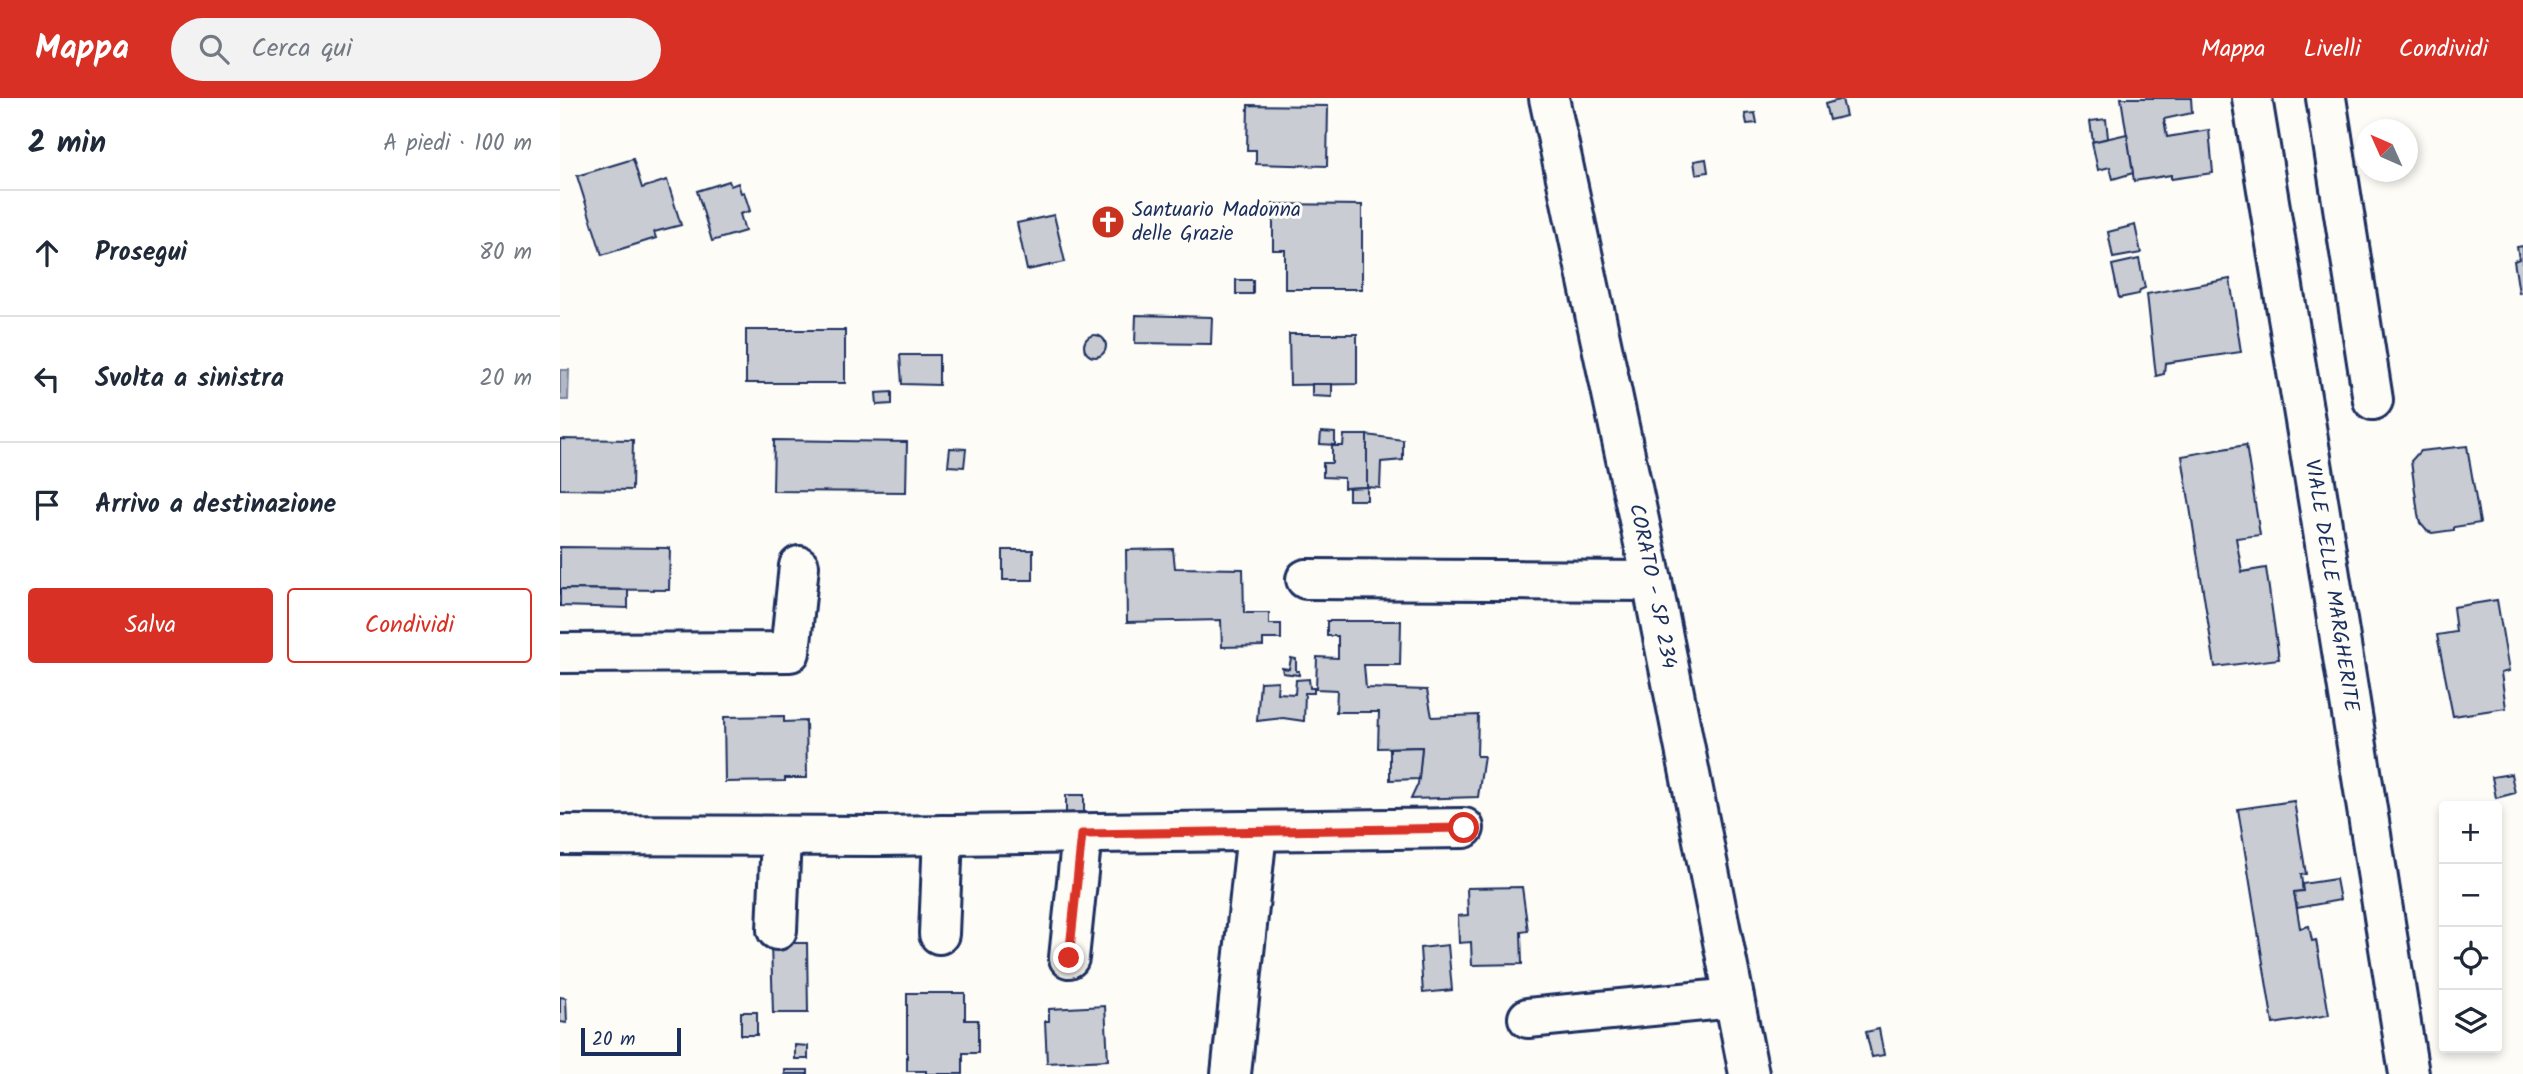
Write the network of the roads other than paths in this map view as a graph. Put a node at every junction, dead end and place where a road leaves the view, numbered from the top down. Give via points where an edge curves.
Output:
1 (1549, 98) edge
2 (2252, 98) edge
3 (2326, 98) edge
4 (2373, 400) dead end
5 (799, 566) dead end
6 (1306, 579) dead end
7 (1652, 581) junction
8 (560, 653) edge
9 (1464, 828) dead end
10 (1257, 832) junction
11 (1082, 834) junction
12 (560, 835) edge
13 (943, 835) junction
14 (781, 836) junction
15 (777, 929) dead end
16 (939, 934) dead end
17 (1069, 958) dead end
18 (1734, 998) junction
19 (1528, 1018) dead end
20 (1231, 1074) edge
21 (1749, 1074) edge
22 (2409, 1074) edge

1 - 7 street, CORATO - SP 234
2 - 22 street, VIALE DELLE MARGHERITE
3 - 4 street
5 - 8 street via 790,652
6 - 7 street
7 - 18 street, CORATO - SP 234
9 - 10 street
10 - 11 street
10 - 20 street
11 - 13 street
11 - 17 street
12 - 14 street
13 - 14 street
13 - 16 street
14 - 15 street
18 - 19 street
18 - 21 street, CORATO - SP 234

